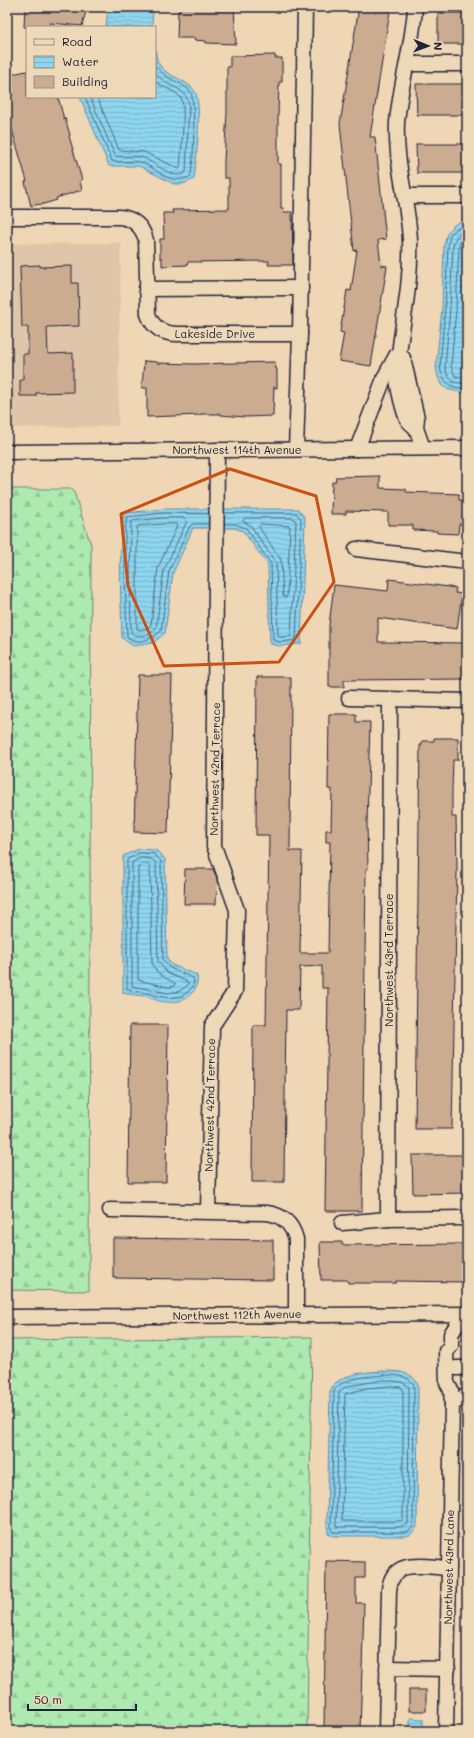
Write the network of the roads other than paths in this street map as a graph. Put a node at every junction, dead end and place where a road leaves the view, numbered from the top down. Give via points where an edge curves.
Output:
1 (305, 7) edge
2 (415, 7) edge
3 (407, 64) junction
4 (467, 64) edge
5 (404, 196) junction
6 (467, 196) edge
7 (7, 217) edge
8 (301, 288) junction
9 (146, 289) junction
10 (300, 334) junction
11 (400, 346) junction
12 (377, 398) junction
13 (401, 398) junction
14 (416, 428) junction
15 (423, 448) junction
16 (467, 448) edge
17 (296, 449) junction
18 (357, 449) junction
19 (217, 450) junction
20 (7, 452) edge
21 (356, 549) dead end
22 (467, 562) edge
23 (349, 698) dead end
24 (390, 700) junction
25 (467, 701) edge
26 (110, 1210) dead end
27 (208, 1211) junction
28 (467, 1218) edge
29 (388, 1219) junction
30 (342, 1222) dead end
31 (296, 1315) junction
32 (466, 1316) edge
33 (7, 1317) edge
34 (451, 1346) junction
35 (462, 1368) edge
36 (467, 1394) edge
37 (451, 1397) junction
38 (449, 1568) junction
39 (387, 1668) junction
40 (448, 1669) junction
41 (386, 1731) edge
42 (446, 1731) edge

1 - 8 street
2 - 3 street
3 - 4 street
3 - 5 street via 397,130
5 - 6 street
5 - 11 street via 410,248 405,318
7 - 9 street, Lakeside Drive via 119,216 132,220 142,229 146,240
8 - 9 street
8 - 10 street
9 - 10 street, Lakeside Drive via 148,317 165,333
10 - 17 street
11 - 12 street
11 - 13 street via 397,377
11 - 14 street via 417,418
12 - 13 street
12 - 18 street
13 - 14 street via 408,420
14 - 15 street
15 - 16 street, Northwest 114th Avenue
15 - 18 street, Northwest 114th Avenue
17 - 18 street, Northwest 114th Avenue
17 - 19 street, Northwest 114th Avenue
19 - 20 street, Northwest 114th Avenue
19 - 27 street, Northwest 42nd Terrace via 214,846 237,910 235,991 212,1026
21 - 22 street
23 - 24 street
24 - 25 street
24 - 29 street, Northwest 43rd Terrace
26 - 27 street
27 - 31 street via 268,1213 289,1223 296,1239
28 - 29 street
29 - 30 street
31 - 32 street, Northwest 112th Avenue
31 - 33 street, Northwest 112th Avenue
32 - 34 street, Northwest 43rd Lane via 451,1334
34 - 35 street, Northwest 43rd Lane via 456,1350
34 - 37 street, Northwest 43rd Lane via 446,1351 447,1383
35 - 37 street, Northwest 43rd Lane
36 - 37 street
37 - 38 street, Northwest 43rd Lane
38 - 39 street via 404,1567 396,1573 389,1584
38 - 40 street, Northwest 43rd Lane
39 - 40 street
39 - 41 street
40 - 42 street, Northwest 43rd Lane

